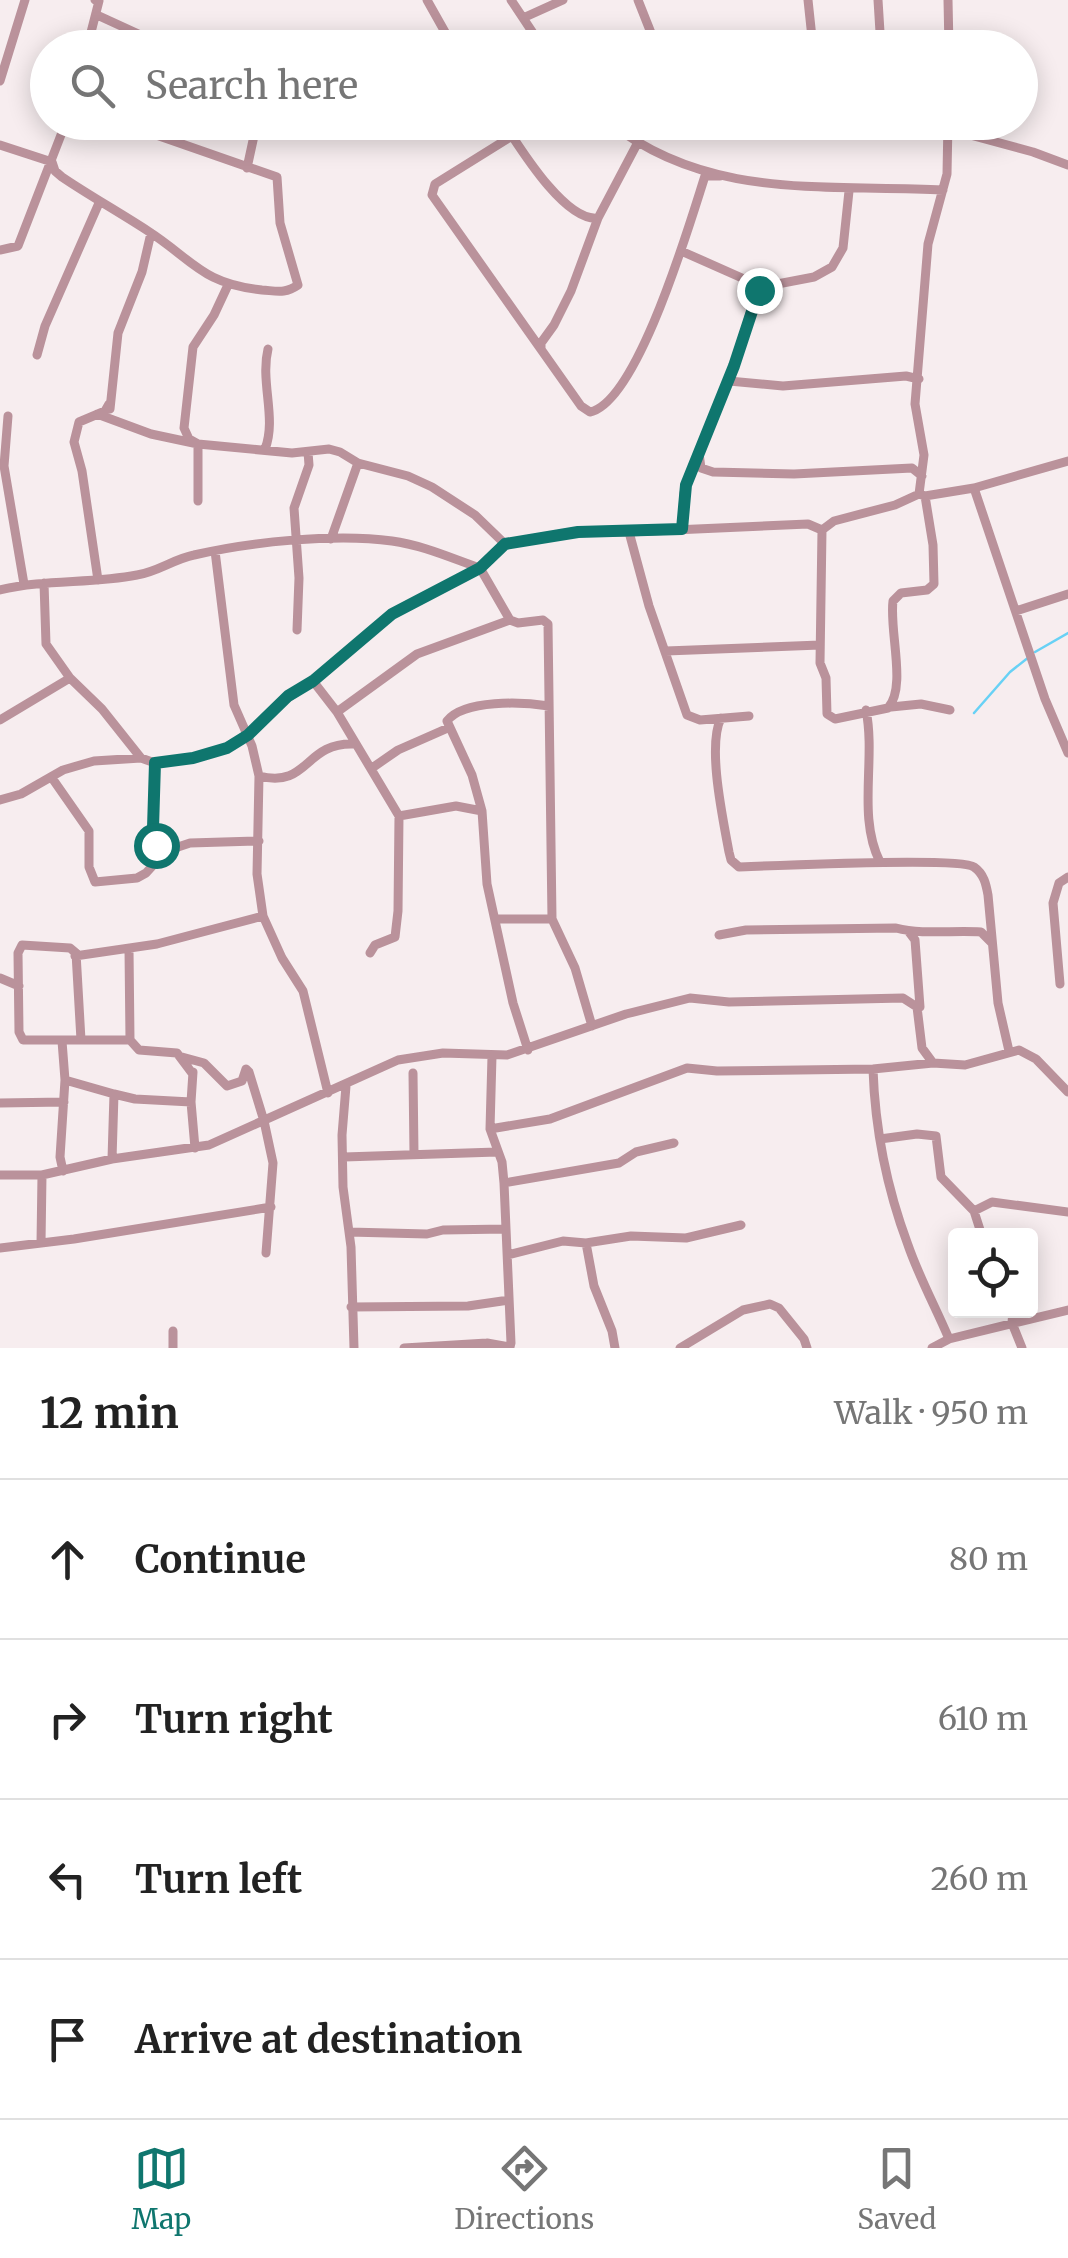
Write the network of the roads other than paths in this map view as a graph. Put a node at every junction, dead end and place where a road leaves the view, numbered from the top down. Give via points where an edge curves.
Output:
1 (25, 0) edge
2 (98, 0) edge
3 (427, 0) edge
4 (511, 0) edge
5 (564, 0) edge
6 (638, 0) edge
7 (808, 0) edge
8 (878, 0) edge
9 (948, 0) edge
10 (97, 14) junction
11 (523, 18) junction
12 (92, 30) edge
13 (131, 30) edge
14 (444, 30) edge
15 (531, 30) edge
16 (649, 30) edge
17 (811, 30) edge
18 (879, 30) edge
19 (949, 30) edge
20 (0, 42) edge
21 (13, 42) junction
22 (0, 80) edge
23 (60, 140) edge
24 (169, 140) edge
25 (253, 140) edge
26 (506, 140) edge
27 (515, 140) edge
28 (631, 140) edge
29 (947, 140) edge
30 (993, 140) edge
31 (636, 144) junction
32 (0, 145) edge
33 (52, 162) junction
34 (1068, 165) edge
35 (247, 168) junction
36 (701, 172) junction
37 (943, 190) junction
38 (849, 191) junction
39 (99, 202) junction
40 (598, 218) junction
41 (151, 232) junction
42 (0, 250) edge
43 (681, 251) junction
44 (228, 285) junction
45 (751, 306) junction
46 (268, 350) dead end
47 (541, 350) junction
48 (38, 355) dead end
49 (919, 379) junction
50 (734, 380) junction
51 (109, 404) junction
52 (97, 414) junction
53 (8, 416) dead end
54 (114, 419) junction
55 (198, 444) junction
56 (265, 448) junction
57 (308, 452) junction
58 (699, 453) junction
59 (1068, 461) edge
60 (358, 463) junction
61 (922, 476) junction
62 (974, 488) junction
63 (922, 495) junction
64 (198, 501) dead end
65 (0, 514) edge
66 (14, 515) junction
67 (682, 529) junction
68 (822, 530) junction
69 (629, 532) junction
70 (331, 539) junction
71 (297, 542) junction
72 (505, 544) junction
73 (215, 551) junction
74 (480, 568) junction
75 (98, 580) junction
76 (44, 583) junction
77 (24, 584) junction
78 (0, 590) edge
79 (1068, 594) edge
80 (1016, 611) junction
81 (510, 620) junction
82 (297, 630) dead end
83 (820, 645) junction
84 (666, 651) junction
85 (70, 678) junction
86 (313, 681) junction
87 (549, 706) junction
88 (888, 708) junction
89 (866, 710) junction
90 (950, 710) dead end
91 (338, 712) junction
92 (749, 716) dead end
93 (720, 718) junction
94 (0, 720) edge
95 (448, 728) junction
96 (1064, 730) edge
97 (248, 735) junction
98 (354, 744) junction
99 (1068, 753) edge
100 (141, 758) junction
101 (155, 763) junction
102 (372, 768) junction
103 (259, 776) junction
104 (52, 778) junction
105 (477, 792) junction
106 (0, 800) edge
107 (456, 806) junction
108 (482, 811) junction
109 (399, 816) junction
110 (259, 842) junction
111 (166, 851) junction
112 (880, 862) junction
113 (1068, 877) edge
114 (263, 916) junction
115 (495, 919) junction
116 (552, 919) junction
117 (908, 932) junction
118 (719, 935) dead end
119 (992, 944) junction
120 (129, 948) junction
121 (370, 953) dead end
122 (75, 956) junction
123 (1068, 973) edge
124 (0, 978) edge
125 (18, 986) junction
126 (920, 1016) junction
127 (592, 1026) junction
128 (81, 1040) junction
129 (130, 1040) junction
130 (62, 1042) junction
131 (528, 1050) junction
132 (1009, 1051) junction
133 (492, 1056) junction
134 (182, 1057) junction
135 (204, 1063) junction
136 (933, 1063) junction
137 (874, 1069) junction
138 (192, 1073) junction
139 (414, 1073) dead end
140 (65, 1080) junction
141 (346, 1086) junction
142 (328, 1092) junction
143 (1068, 1092) edge
144 (114, 1094) junction
145 (64, 1102) junction
146 (191, 1102) junction
147 (0, 1103) edge
148 (264, 1121) junction
149 (490, 1129) junction
150 (880, 1139) junction
151 (674, 1143) dead end
152 (195, 1148) junction
153 (497, 1152) junction
154 (414, 1154) junction
155 (344, 1157) junction
156 (112, 1159) junction
157 (63, 1171) junction
158 (0, 1175) edge
159 (42, 1175) junction
160 (504, 1183) junction
161 (271, 1207) junction
162 (974, 1211) junction
163 (1068, 1212) edge
164 (741, 1225) dead end
165 (979, 1228) edge
166 (505, 1229) junction
167 (349, 1232) junction
168 (586, 1243) junction
169 (41, 1244) junction
170 (0, 1248) edge
171 (266, 1253) dead end
172 (508, 1255) junction
173 (510, 1300) junction
174 (351, 1307) junction
175 (1068, 1310) edge
176 (1012, 1318) edge
177 (1012, 1324) junction
178 (172, 1331) dead end
179 (949, 1339) junction
180 (486, 1346) edge
181 (413, 1347) edge
182 (510, 1347) edge
183 (174, 1348) edge
184 (354, 1348) edge
185 (404, 1348) edge
186 (518, 1348) edge
187 (615, 1348) edge
188 (680, 1348) edge
189 (807, 1348) edge
190 (932, 1348) edge
191 (1022, 1348) edge

1 - 21 street
2 - 10 street
3 - 14 street
4 - 11 street
5 - 11 street
6 - 16 street
7 - 17 street
8 - 18 street
9 - 19 street
10 - 12 street
10 - 13 street
11 - 15 street
20 - 21 street
21 - 22 street
23 - 33 street
24 - 35 street
25 - 35 street
26 - 47 street via 436,184 432,195
27 - 40 street via 572,209
28 - 31 street
29 - 37 street
30 - 34 street
31 - 36 street
31 - 40 street
32 - 33 street
33 - 39 street via 55,172
33 - 42 street via 18,246
35 - 44 street via 277,177 280,223 298,285 287,293
36 - 38 street
36 - 43 street
37 - 38 street
37 - 49 street via 928,244
38 - 45 street via 844,248 832,267 814,278 767,286
39 - 41 street
39 - 48 street
40 - 47 street
41 - 44 street
41 - 51 street via 118,333
43 - 45 street via 742,278 753,291
43 - 47 street via 643,350 602,409 581,406
44 - 55 street via 193,347 184,428
45 - 50 street
46 - 56 street
49 - 50 street via 783,386
49 - 61 street
50 - 58 street
51 - 52 street
51 - 54 street
52 - 54 street
52 - 75 street via 79,422 74,442
53 - 66 street via 4,466
54 - 55 street
55 - 56 street
55 - 64 street
56 - 57 street
57 - 60 street via 328,449
57 - 71 street via 294,508
58 - 61 street via 701,468 713,472 912,468
58 - 67 street via 686,485
59 - 62 street
60 - 70 street
60 - 72 street via 432,487
61 - 63 street
62 - 63 street
62 - 80 street
63 - 68 street
63 - 88 street via 934,584 901,592 893,601 897,694
65 - 66 street
66 - 77 street
67 - 68 street via 808,524
67 - 69 street
68 - 83 street
69 - 72 street
69 - 84 street
70 - 71 street
70 - 74 street via 403,543
71 - 73 street
71 - 82 street
72 - 74 street
73 - 75 street via 140,575
73 - 97 street via 234,705
74 - 81 street
74 - 86 street via 392,614
75 - 76 street
76 - 77 street
76 - 85 street via 46,644
77 - 78 street
79 - 80 street
80 - 96 street
81 - 87 street via 548,624
81 - 91 street via 418,654
83 - 84 street
83 - 89 street via 829,717
84 - 93 street via 687,715
85 - 94 street
85 - 100 street
86 - 91 street
86 - 97 street
87 - 95 street via 484,705 452,714
87 - 116 street
88 - 89 street
88 - 90 street via 921,704
89 - 112 street via 868,820
91 - 98 street
92 - 93 street
93 - 112 street via 714,734 719,790 738,868
95 - 102 street
95 - 105 street
96 - 99 street
97 - 101 street via 208,754
97 - 103 street
98 - 102 street
98 - 103 street via 324,749 290,779
100 - 101 street
100 - 104 street via 94,761
101 - 111 street via 153,828 156,845
102 - 109 street
103 - 110 street
104 - 106 street
104 - 111 street via 89,831 89,868 96,882 137,878
105 - 107 street
105 - 108 street
107 - 108 street
107 - 109 street
108 - 115 street
109 - 121 street via 395,937
110 - 111 street via 200,841
110 - 114 street
112 - 119 street via 977,869 988,894
113 - 123 street via 1058,883 1052,903 1060,984
114 - 120 street
114 - 142 street via 304,992
115 - 116 street
115 - 131 street
116 - 127 street
117 - 118 street
117 - 119 street via 981,932
117 - 126 street via 915,940
119 - 132 street
120 - 122 street
120 - 129 street
122 - 125 street via 70,948 22,946
122 - 128 street
124 - 125 street
125 - 130 street via 20,1038
126 - 127 street via 904,998 690,998
126 - 136 street via 922,1048
127 - 131 street
128 - 129 street
128 - 130 street
129 - 134 street via 139,1050
130 - 140 street
131 - 133 street
132 - 136 street via 965,1065
132 - 143 street via 1036,1059
133 - 141 street via 443,1052 398,1060
133 - 149 street
134 - 135 street
134 - 138 street
135 - 138 street
135 - 148 street via 226,1086 242,1081 246,1070
136 - 137 street
137 - 149 street via 687,1068 550,1119
137 - 150 street
138 - 146 street
139 - 154 street
140 - 144 street
140 - 145 street
141 - 142 street
141 - 155 street
142 - 148 street
144 - 146 street
144 - 156 street
145 - 147 street
145 - 157 street
146 - 152 street
148 - 152 street
148 - 161 street
149 - 153 street
150 - 162 street via 936,1136 942,1176
150 - 179 street via 909,1250
151 - 160 street via 619,1163
152 - 156 street
153 - 154 street
153 - 160 street
154 - 155 street
155 - 167 street
156 - 157 street
157 - 159 street
158 - 159 street
159 - 169 street
160 - 166 street
161 - 169 street
161 - 171 street
162 - 163 street via 992,1202
162 - 165 street
164 - 168 street via 686,1238 616,1236
166 - 167 street
166 - 172 street
167 - 174 street
168 - 172 street via 563,1241
168 - 187 street
169 - 170 street
172 - 173 street
173 - 174 street
173 - 182 street
174 - 184 street
175 - 177 street
176 - 177 street
177 - 179 street
177 - 191 street
178 - 183 street
179 - 190 street
180 - 181 street
180 - 182 street
181 - 185 street
182 - 186 street
188 - 189 street via 744,1310 770,1304

